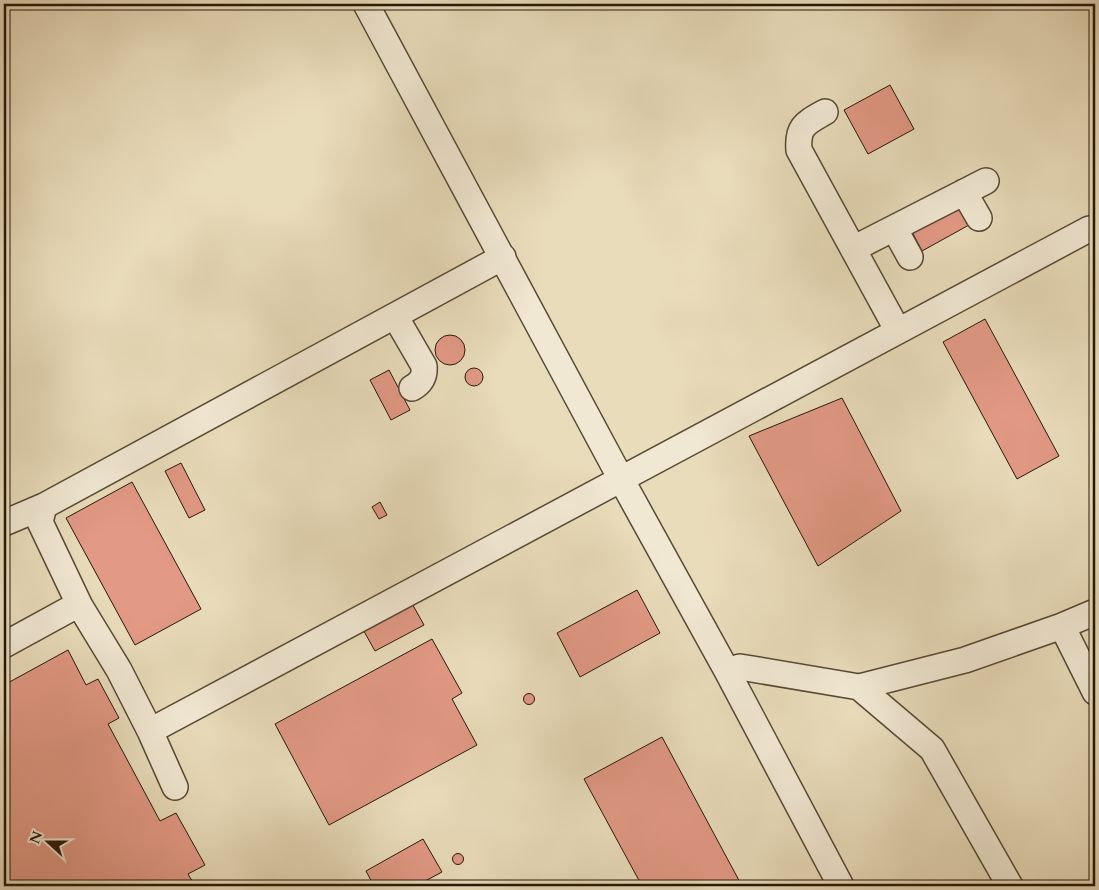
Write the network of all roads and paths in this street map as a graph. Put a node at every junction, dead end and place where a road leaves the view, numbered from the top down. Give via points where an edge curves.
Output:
1 (366, 4) edge
2 (825, 112) dead end
3 (986, 181) dead end
4 (964, 192) junction
5 (979, 218) dead end
6 (894, 228) junction
7 (1089, 229) dead end
8 (853, 249) junction
9 (503, 257) junction
10 (910, 257) dead end
11 (395, 316) junction
12 (898, 331) junction
13 (412, 388) dead end
14 (620, 479) junction
15 (44, 506) junction
16 (4, 523) edge
17 (79, 604) junction
18 (1095, 612) edge
19 (1062, 626) junction
20 (4, 645) edge
21 (727, 671) junction
22 (859, 687) junction
23 (1095, 692) edge
24 (150, 730) junction
25 (175, 788) dead end
26 (841, 886) edge
27 (1010, 886) edge

1 - 9 lane
2 - 8 lane via 801,128 799,150
3 - 4 lane
4 - 5 lane
4 - 6 lane
6 - 8 lane
6 - 10 lane
7 - 12 lane
8 - 12 lane
9 - 11 lane
9 - 14 lane
11 - 13 lane via 424,366 422,380
11 - 15 lane
12 - 14 lane
14 - 21 lane
14 - 24 lane
15 - 16 lane
15 - 17 lane via 40,522
17 - 20 lane
17 - 24 lane
18 - 19 lane
19 - 22 lane via 964,660
19 - 23 lane
21 - 22 lane via 740,667
21 - 26 lane
22 - 27 lane via 932,749
24 - 25 lane

